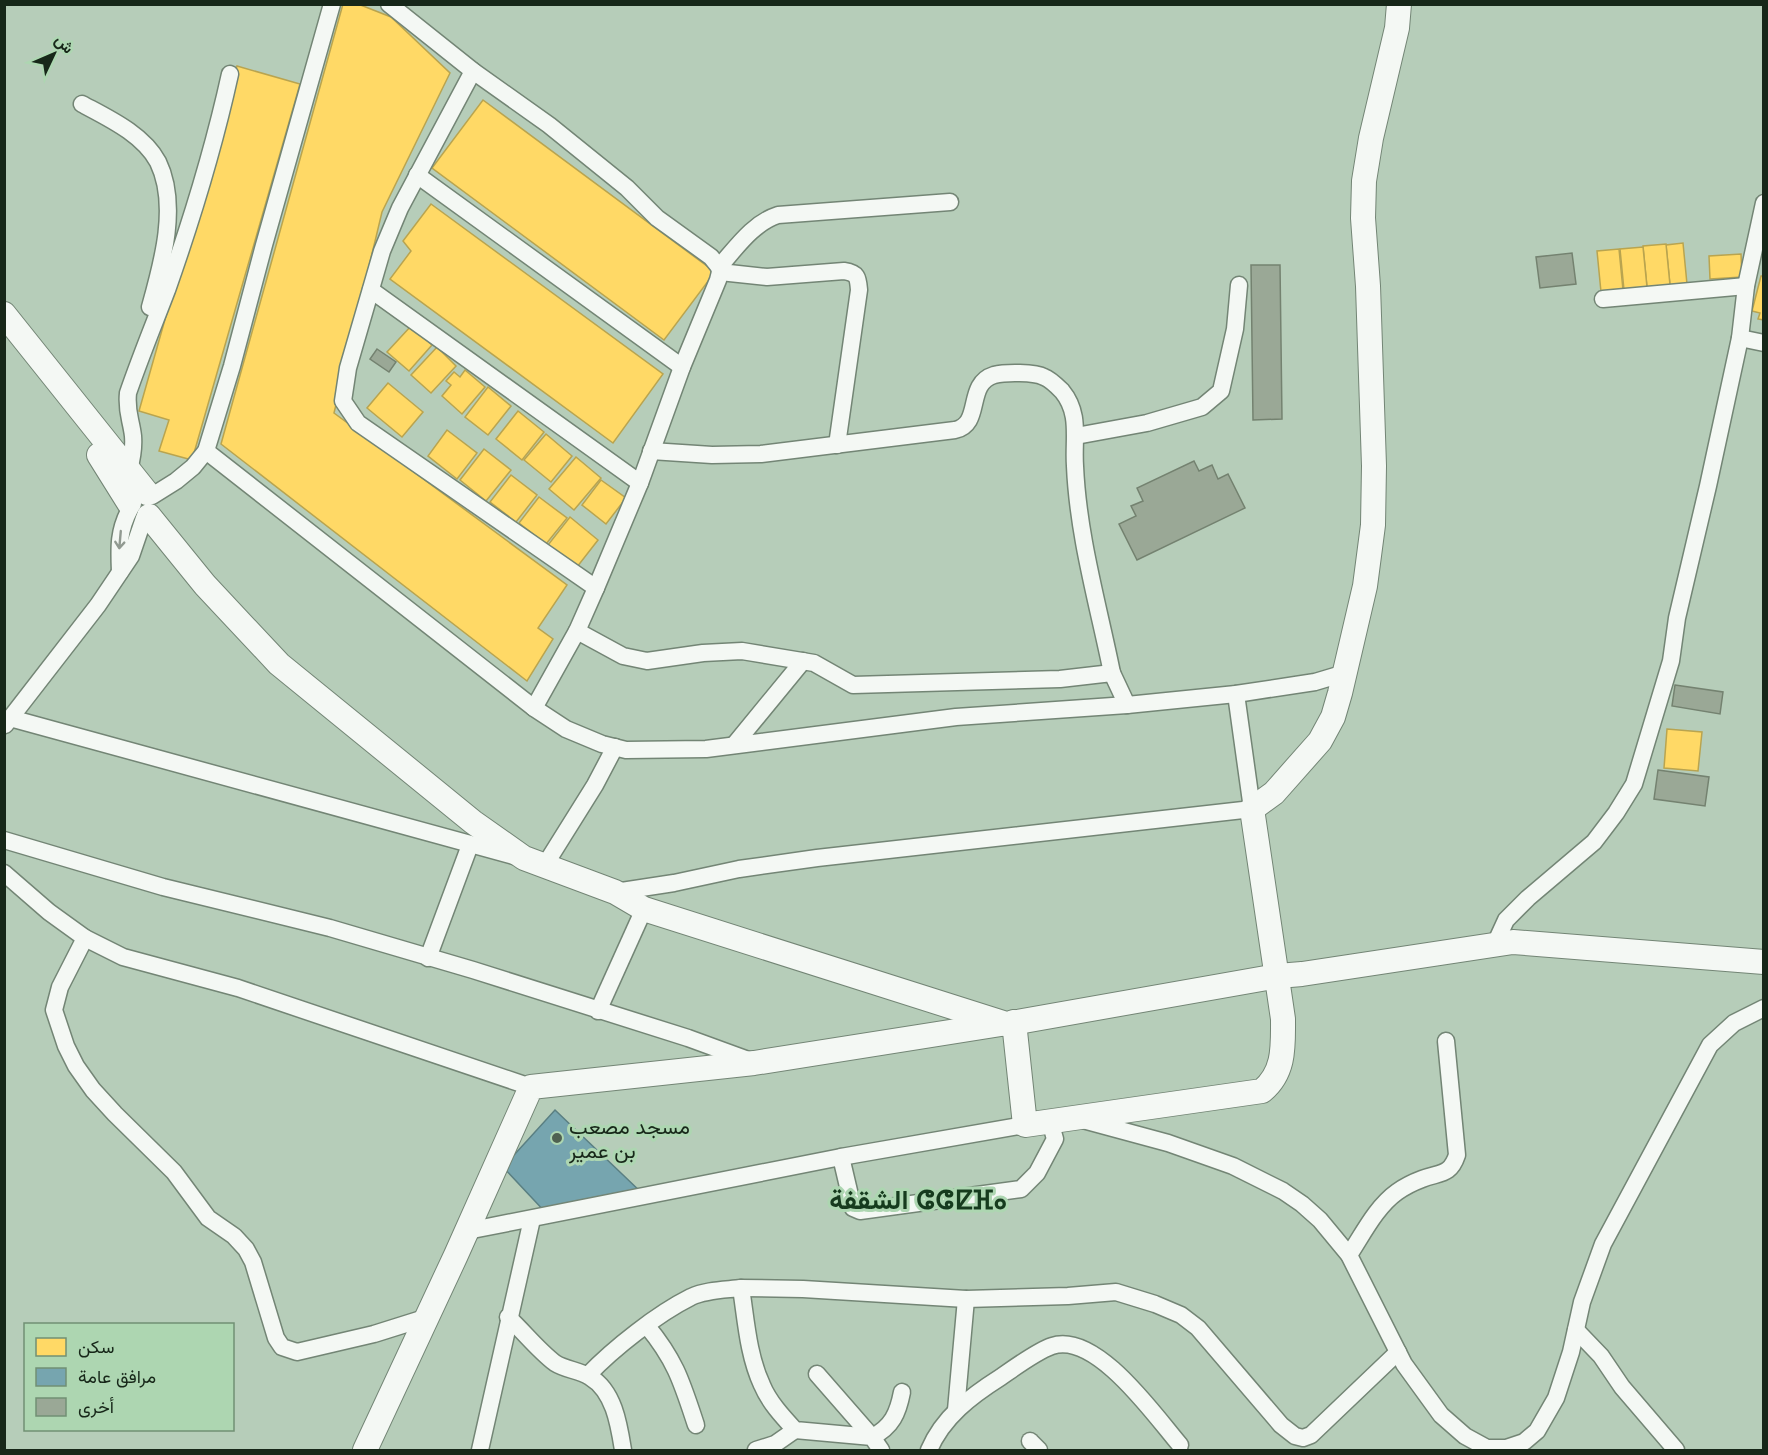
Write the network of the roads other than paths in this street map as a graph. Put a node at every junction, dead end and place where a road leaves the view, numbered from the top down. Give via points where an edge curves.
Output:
1 (332, 4) edge
2 (389, 4) edge
3 (1399, 4) edge
4 (473, 71) junction
5 (230, 74) dead end
6 (82, 104) dead end
7 (417, 175) junction
8 (950, 202) dead end
9 (1764, 203) edge
10 (720, 269) junction
11 (1239, 285) dead end
12 (1746, 286) junction
13 (371, 290) junction
14 (1604, 299) dead end
15 (4, 314) edge
16 (4, 332) edge
17 (1740, 339) junction
18 (147, 341) junction
19 (1764, 343) edge
20 (682, 368) junction
21 (1076, 436) junction
22 (837, 445) junction
23 (206, 451) junction
24 (651, 451) junction
25 (129, 470) junction
26 (640, 483) junction
27 (142, 506) junction
28 (596, 588) junction
29 (577, 631) junction
30 (803, 661) junction
31 (1112, 673) junction
32 (1345, 673) junction
33 (1236, 694) junction
34 (1127, 705) junction
35 (534, 708) junction
36 (7, 722) edge
37 (734, 745) junction
38 (615, 747) junction
39 (1252, 808) junction
40 (4, 840) edge
41 (470, 845) junction
42 (535, 862) junction
43 (4, 873) edge
44 (615, 892) junction
45 (644, 909) junction
46 (85, 938) junction
47 (1495, 944) junction
48 (428, 958) junction
49 (1764, 962) edge
50 (1278, 976) junction
51 (1764, 1008) edge
52 (598, 1011) junction
53 (1010, 1023) junction
54 (1446, 1041) dead end
55 (754, 1063) junction
56 (531, 1087) junction
57 (1061, 1119) junction
58 (1025, 1125) junction
59 (841, 1156) junction
60 (532, 1219) junction
61 (467, 1231) junction
62 (1349, 1255) junction
63 (741, 1288) junction
64 (966, 1299) junction
65 (428, 1317) junction
66 (508, 1317) junction
67 (647, 1326) junction
68 (1576, 1330) junction
69 (1398, 1352) junction
70 (817, 1374) dead end
71 (588, 1375) junction
72 (902, 1392) dead end
73 (956, 1410) junction
74 (696, 1425) dead end
75 (795, 1430) junction
76 (877, 1444) edge
77 (1180, 1445) dead end
78 (365, 1450) edge
79 (480, 1450) edge
80 (623, 1450) edge
81 (756, 1450) edge
82 (928, 1450) edge
83 (1676, 1450) edge

1 - 23 street
2 - 4 street
3 - 32 main road via 1364,181 1373,525 1365,585
4 - 7 street
4 - 10 street via 549,125 627,188 657,218 711,257
5 - 18 street via 201,186
6 - 18 street via 126,129 145,147 157,162 166,187 167,242 149,311
7 - 13 street via 382,251
7 - 20 street
8 - 10 street via 767,218
9 - 12 street
10 - 20 street
10 - 22 street via 767,277 844,271 858,277
11 - 21 street via 1235,329 1221,391 1202,407 1147,423
12 - 14 street
12 - 17 street
13 - 26 street
13 - 28 street via 348,368 343,401 348,411 358,423
15 - 25 main road
16 - 27 main road
17 - 19 street
17 - 47 street via 1677,618 1671,661 1634,784 1594,842 1506,920
18 - 25 street via 126,407 134,448
20 - 24 street
21 - 22 street via 1076,423 1062,390 1044,376 1028,373 987,379 978,388 969,423 962,429
21 - 31 street via 1074,464 1080,528
22 - 24 street via 761,454
23 - 27 street via 184,474
23 - 35 street
24 - 26 street
25 - 27 main road
26 - 28 street
27 - 36 street via 131,556
27 - 42 main road via 205,585 279,664 473,822
28 - 29 street
29 - 30 street via 623,656 647,661 726,651
29 - 35 street
30 - 31 street via 823,667 853,685 864,686 1060,679
30 - 37 street
31 - 34 street
32 - 33 street via 1315,682
32 - 39 main road via 1333,717 1320,741 1274,792
33 - 34 street
33 - 39 street
34 - 37 street via 956,717
35 - 38 street via 566,729
36 - 41 street
37 - 38 street via 649,750
38 - 42 street via 595,785
39 - 44 street via 817,858
39 - 50 main road
40 - 48 street
41 - 42 street
41 - 48 street
42 - 44 main road
43 - 46 street
44 - 45 main road
45 - 52 street
45 - 53 main road
46 - 56 street via 123,957 238,988
46 - 65 street via 60,987 54,1010 66,1046 93,1090 174,1172 208,1218 246,1249 282,1347 297,1352
47 - 49 main road via 1513,942
47 - 50 main road
48 - 52 street
50 - 53 main road
50 - 57 main road via 1283,1050 1277,1074 1262,1091
51 - 68 street via 1734,1023 1710,1045 1602,1244
52 - 55 street
53 - 55 main road
53 - 58 main road
54 - 62 street via 1457,1155 1454,1165 1445,1173 1421,1179 1396,1193
55 - 56 main road
56 - 61 main road
57 - 58 main road
57 - 59 street via 1037,1173 1021,1189 860,1211 854,1208
57 - 62 street via 1168,1143 1262,1179 1302,1204
58 - 59 street
59 - 60 street
60 - 61 street
60 - 66 street
61 - 65 main road
62 - 69 street
63 - 64 street
63 - 67 street via 692,1297
63 - 75 street via 749,1344 762,1385
64 - 69 street via 1116,1292 1173,1311 1198,1328 1281,1425 1303,1438 1318,1430
64 - 73 street
65 - 78 main road
66 - 71 street via 556,1363
66 - 79 street
67 - 71 street
67 - 74 street via 679,1372
68 - 69 street via 1556,1398 1546,1418 1524,1442 1506,1448 1487,1448 1465,1436 1441,1414
68 - 83 street via 1602,1356 1622,1387
70 - 76 street
71 - 80 street via 603,1386 613,1407
72 - 76 street via 893,1421
73 - 77 street via 974,1394 1052,1346 1072,1344 1119,1375
73 - 82 street
75 - 76 street
75 - 81 street via 775,1444

